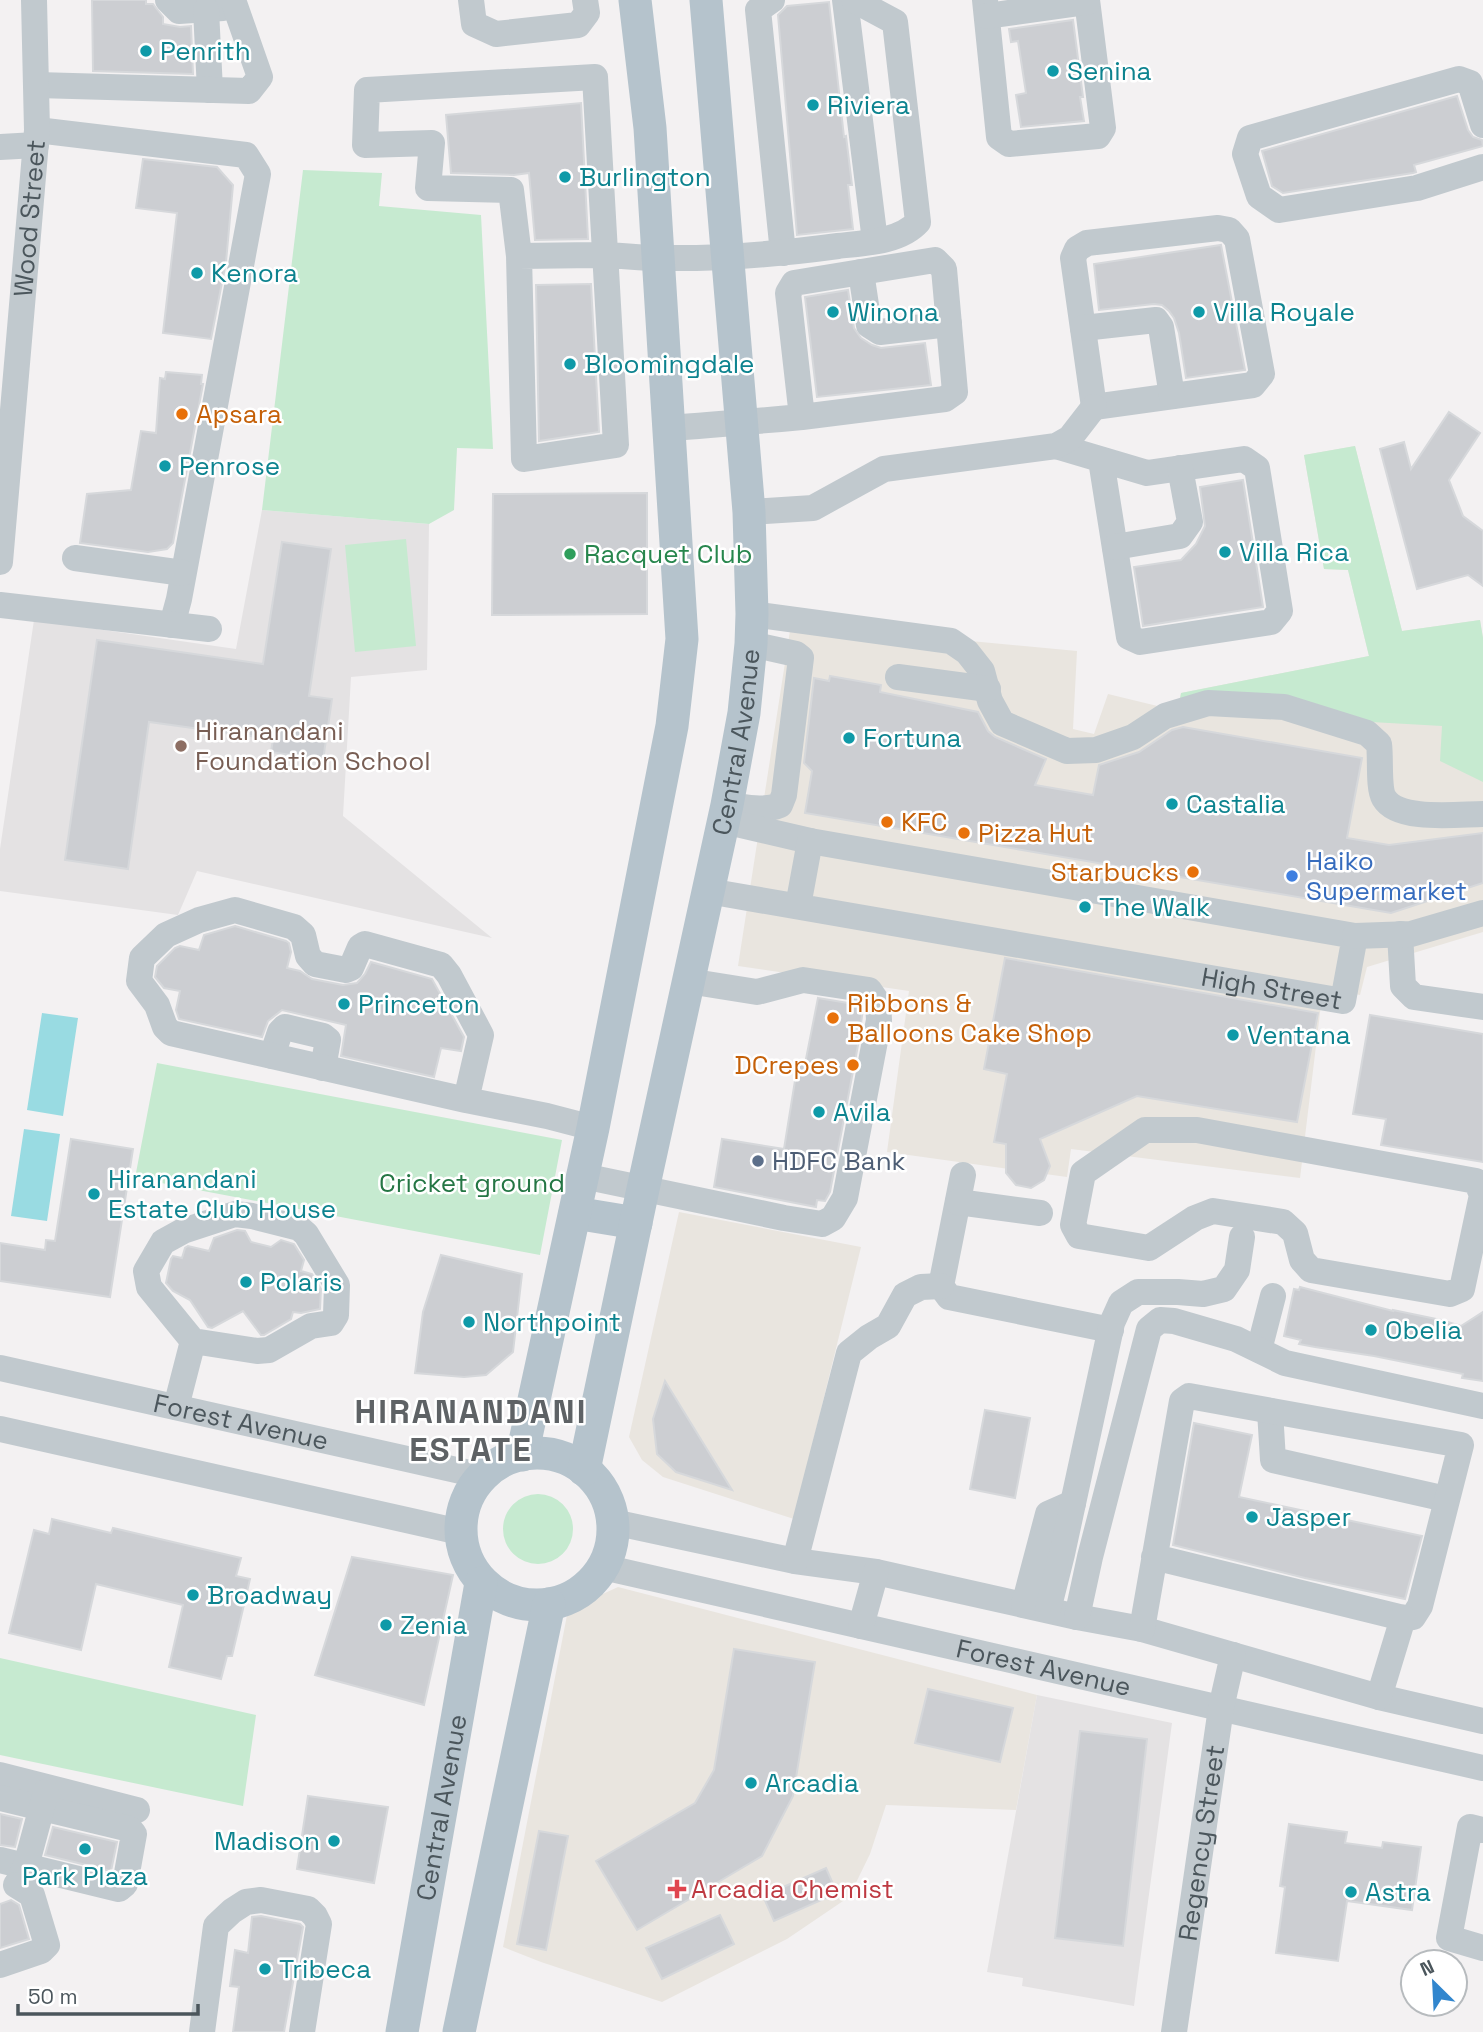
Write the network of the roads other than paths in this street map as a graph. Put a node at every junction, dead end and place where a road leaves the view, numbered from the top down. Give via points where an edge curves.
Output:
1 (34, 0) edge
2 (169, 0) edge
3 (471, 0) edge
4 (585, 0) edge
5 (635, 0) edge
6 (706, 0) edge
7 (772, 0) edge
8 (845, 0) edge
9 (854, 0) edge
10 (1087, 1) edge
11 (234, 4) edge
12 (986, 8) edge
13 (206, 10) junction
14 (37, 85) junction
15 (210, 90) junction
16 (1483, 124) edge
17 (36, 137) junction
18 (0, 147) edge
19 (1483, 167) edge
20 (875, 241) junction
21 (783, 253) junction
22 (607, 255) junction
23 (519, 256) junction
24 (727, 257) junction
25 (658, 258) junction
26 (861, 272) junction
27 (949, 324) junction
28 (1083, 328) junction
29 (1172, 396) junction
30 (1094, 407) junction
31 (803, 416) junction
32 (741, 424) junction
33 (669, 428) junction
34 (1056, 446) junction
35 (1101, 460) junction
36 (1180, 468) junction
37 (749, 512) junction
38 (1115, 547) junction
39 (75, 558) dead end
40 (0, 562) edge
41 (183, 573) junction
42 (0, 605) edge
43 (172, 625) junction
44 (209, 629) dead end
45 (751, 629) junction
46 (898, 677) dead end
47 (988, 689) junction
48 (725, 813) junction
49 (1483, 814) edge
50 (810, 841) junction
51 (708, 891) junction
52 (798, 906) junction
53 (1483, 913) edge
54 (1400, 934) junction
55 (1355, 936) junction
56 (688, 981) junction
57 (1483, 1007) edge
58 (466, 1101) junction
59 (593, 1128) junction
60 (583, 1175) junction
61 (963, 1175) dead end
62 (643, 1189) junction
63 (958, 1202) junction
64 (575, 1213) junction
65 (1040, 1213) dead end
66 (636, 1223) junction
67 (1242, 1237) dead end
68 (1478, 1239) edge
69 (941, 1286) junction
70 (1273, 1296) dead end
71 (1111, 1330) junction
72 (193, 1341) junction
73 (1259, 1350) junction
74 (2, 1376) edge
75 (1483, 1406) edge
76 (176, 1407) junction
77 (1270, 1411) junction
78 (0, 1429) edge
79 (522, 1455) junction
80 (584, 1470) junction
81 (483, 1476) junction
82 (1447, 1499) junction
83 (613, 1522) junction
84 (460, 1532) junction
85 (1154, 1557) junction
86 (795, 1561) junction
87 (603, 1567) junction
88 (876, 1572) junction
89 (481, 1583) junction
90 (549, 1604) junction
91 (1036, 1608) junction
92 (1077, 1617) junction
93 (1403, 1618) junction
94 (861, 1626) junction
95 (1142, 1629) junction
96 (1233, 1655) junction
97 (1379, 1697) junction
98 (1221, 1709) junction
99 (1482, 1721) edge
100 (1475, 1766) edge
101 (0, 1775) edge
102 (44, 1797) junction
103 (0, 1798) edge
104 (137, 1810) dead end
105 (1483, 1829) edge
106 (10, 1875) edge
107 (1483, 1948) edge
108 (0, 1965) edge
109 (202, 2032) edge
110 (302, 2032) edge
111 (402, 2032) edge
112 (459, 2032) edge
113 (1174, 2032) edge

1 - 14 street, Wood Street
2 - 13 street via 179,11
3 - 4 street via 474,24 496,34 578,26 587,13
5 - 25 main road via 650,128
6 - 24 main road, Central Avenue
7 - 21 street via 758,10
8 - 20 street
9 - 20 street via 895,22 918,222 910,231
10 - 12 street
10 - 12 street via 1103,128 1098,136 1009,144 999,137
11 - 13 street
11 - 15 street via 260,77 249,91
13 - 15 street
14 - 15 street
14 - 17 street, Wood Street
16 - 19 street via 1470,83 1458,79 1250,138 1245,154 1259,196 1279,210 1417,188
17 - 18 street
17 - 40 street, Wood Street
17 - 41 street via 246,155 258,174
20 - 21 street
21 - 24 street
22 - 23 street
22 - 23 street via 617,445 524,458
22 - 23 street via 595,76 367,90 365,145 432,143 428,188 511,190
22 - 25 street
24 - 25 street
24 - 32 main road, Central Avenue
25 - 33 main road
26 - 27 street via 869,325 880,332
26 - 27 street via 935,260 944,269
26 - 31 street via 794,283 788,293
27 - 31 street via 955,392 944,400
28 - 29 street via 1156,320
28 - 29 street via 1073,258 1087,243 1229,230 1237,239 1262,374 1253,385
28 - 30 street
29 - 30 street
30 - 34 street via 1070,438
31 - 32 street
32 - 33 street
32 - 37 main road, Central Avenue
33 - 59 main road via 682,639 672,726
34 - 35 street
34 - 37 street via 884,469 813,508
35 - 36 street via 1147,473
35 - 38 street
36 - 38 street via 1190,522 1180,536
36 - 38 street via 1244,459 1257,468 1280,611 1276,617 1271,622 1140,642 1129,637
37 - 45 main road, Central Avenue
39 - 41 street
41 - 43 street
42 - 43 street
43 - 44 street
45 - 47 street via 951,641 975,661
45 - 48 main road, Central Avenue via 744,713
45 - 48 street via 809,665 780,805
46 - 47 street
47 - 49 street via 1002,723 1067,751 1096,750 1133,737 1165,716 1208,703 1284,707 1367,733 1380,744 1380,784 1384,799 1395,808 1415,815
48 - 50 street, High Street
48 - 51 main road, Central Avenue
50 - 52 street
50 - 55 street, High Street
51 - 52 street, High Street
51 - 56 main road, Central Avenue
52 - 55 street, High Street via 1343,1001
53 - 54 street
54 - 55 street
54 - 57 street via 1403,986 1414,997
56 - 62 main road, Central Avenue
56 - 62 street via 757,992 803,980 869,990 878,1003 879,1020 845,1198 833,1218 822,1224
58 - 58 street via 171,1033 139,981 142,958 166,934 235,910 294,927 303,935 315,964 346,970 365,944 441,965 481,1035
58 - 59 street
59 - 60 main road
60 - 62 street
60 - 64 main road
61 - 63 street
62 - 66 main road, Central Avenue
63 - 65 street
63 - 69 street
64 - 66 main road
64 - 79 main road
66 - 80 main road, Central Avenue
67 - 71 street via 1237,1270 1224,1289 1203,1294 1138,1293 1121,1303
68 - 68 street via 1462,1289 1450,1294 1311,1270 1302,1260 1295,1234 1283,1222 1213,1211 1149,1248 1079,1236 1073,1225 1083,1173 1145,1130 1197,1130 1476,1181 1482,1195
69 - 71 street via 949,1297
69 - 86 street via 921,1287 905,1296 888,1326 849,1353
70 - 73 street
71 - 91 street via 1073,1503 1048,1514
72 - 72 street via 149,1287 146,1271 163,1242 235,1214 299,1228 306,1234 337,1285 336,1315 331,1323 312,1326 269,1350
72 - 76 street
73 - 75 street via 1285,1363
73 - 92 street via 1174,1321 1160,1320 1149,1329
74 - 76 street, Forest Avenue
76 - 81 street, Forest Avenue
77 - 82 street via 1273,1460
77 - 82 street via 1461,1445
77 - 85 street via 1189,1396 1182,1401
78 - 84 street
79 - 80 main road via 555,1455
79 - 81 main road
80 - 83 main road via 604,1493
81 - 84 main road via 462,1511
82 - 93 street via 1420,1606 1413,1617
83 - 86 street
83 - 87 main road
84 - 89 main road via 468,1564
85 - 93 street
85 - 95 street
86 - 88 street
87 - 90 main road via 580,1592
87 - 94 street, Forest Avenue
88 - 91 street
88 - 94 street
89 - 90 main road via 513,1602
89 - 111 main road, Central Avenue
90 - 112 main road
91 - 92 street
92 - 95 street
93 - 97 street
94 - 98 street, Forest Avenue
95 - 96 street
96 - 97 street
96 - 98 street, Regency Street
97 - 99 street
98 - 100 street, Forest Avenue
98 - 113 street, Regency Street
99 - 100 street
101 - 102 street
102 - 103 street
102 - 104 street
102 - 106 street
102 - 106 street via 130,1829 134,1834 125,1884 119,1889
105 - 107 street via 1470,1827 1449,1938
106 - 108 street via 32,1895 47,1945
109 - 110 street via 216,1926 232,1910 261,1900 308,1909 319,1924

